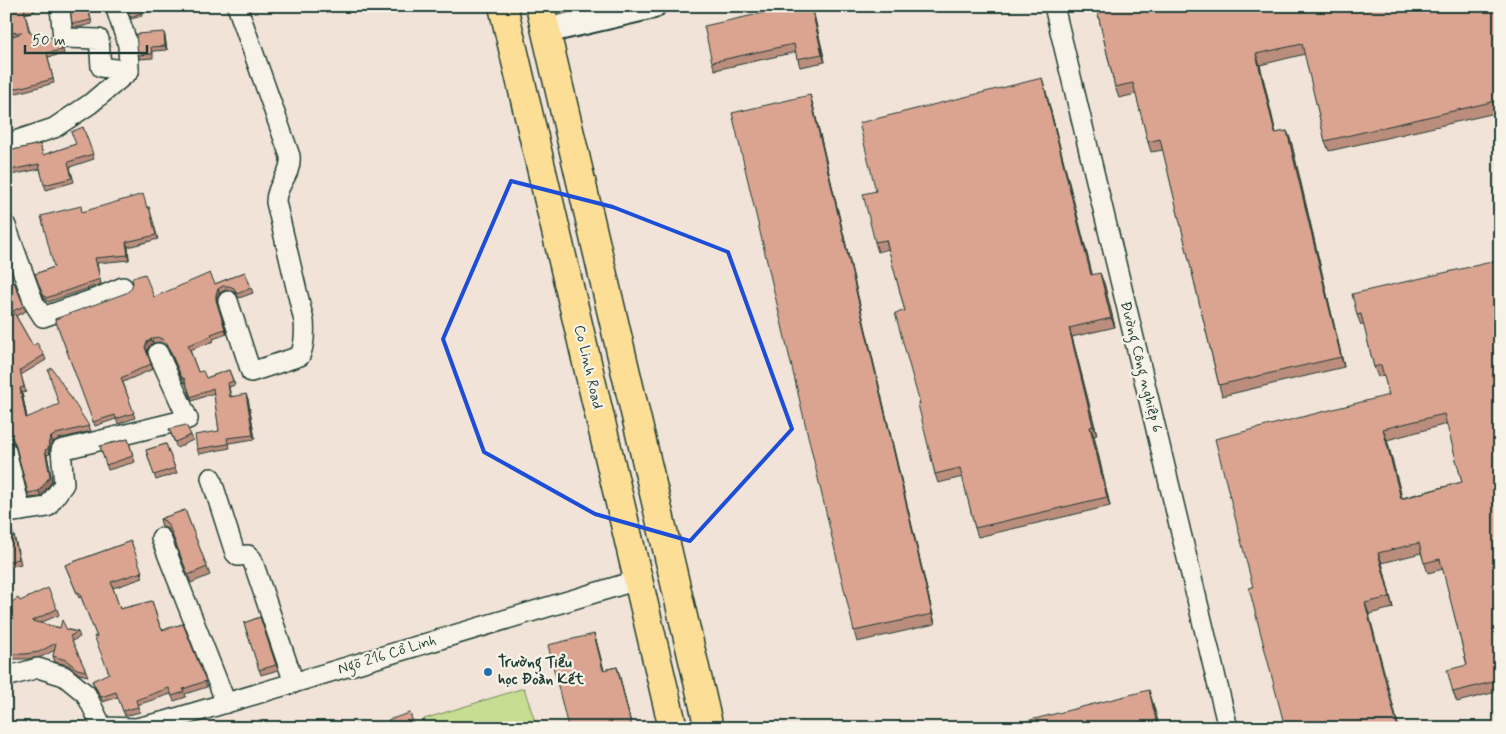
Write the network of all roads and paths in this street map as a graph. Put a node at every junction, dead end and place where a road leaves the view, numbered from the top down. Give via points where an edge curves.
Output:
1 (115, 6) edge
2 (237, 6) edge
3 (504, 6) edge
4 (653, 6) edge
5 (1054, 6) edge
6 (60, 7) edge
7 (542, 19) edge
8 (130, 71) junction
9 (6, 144) edge
10 (6, 226) edge
11 (123, 287) dead end
12 (228, 301) dead end
13 (158, 353) dead end
14 (6, 451) edge
15 (211, 478) dead end
16 (14, 512) edge
17 (161, 538) dead end
18 (638, 580) junction
19 (6, 676) edge
20 (294, 683) junction
21 (226, 703) junction
22 (136, 728) edge
23 (673, 728) edge
24 (708, 728) edge
25 (1228, 728) edge

1 - 8 street via 128,45
2 - 12 street via 290,156 289,172 276,194 276,202 304,320 304,345 300,356 251,372
3 - 18 main road, Co Linh Road
4 - 7 street
5 - 25 street, Đường Công nghiệp 6
6 - 8 street via 63,38 99,39 101,67
7 - 24 main road
8 - 9 street via 54,128
10 - 11 street via 34,303 43,318
13 - 16 street via 188,419 61,450 64,484 47,506
14 - 16 street
15 - 20 street via 236,553 252,559
17 - 21 street
18 - 20 street, Ngõ 216 Cổ Linh
18 - 23 main road, Co Linh Road
19 - 22 street, Ngõ 216 Cổ Linh via 38,668 64,676 86,694 102,727
20 - 21 street, Ngõ 216 Cổ Linh
21 - 22 street, Ngõ 216 Cổ Linh

